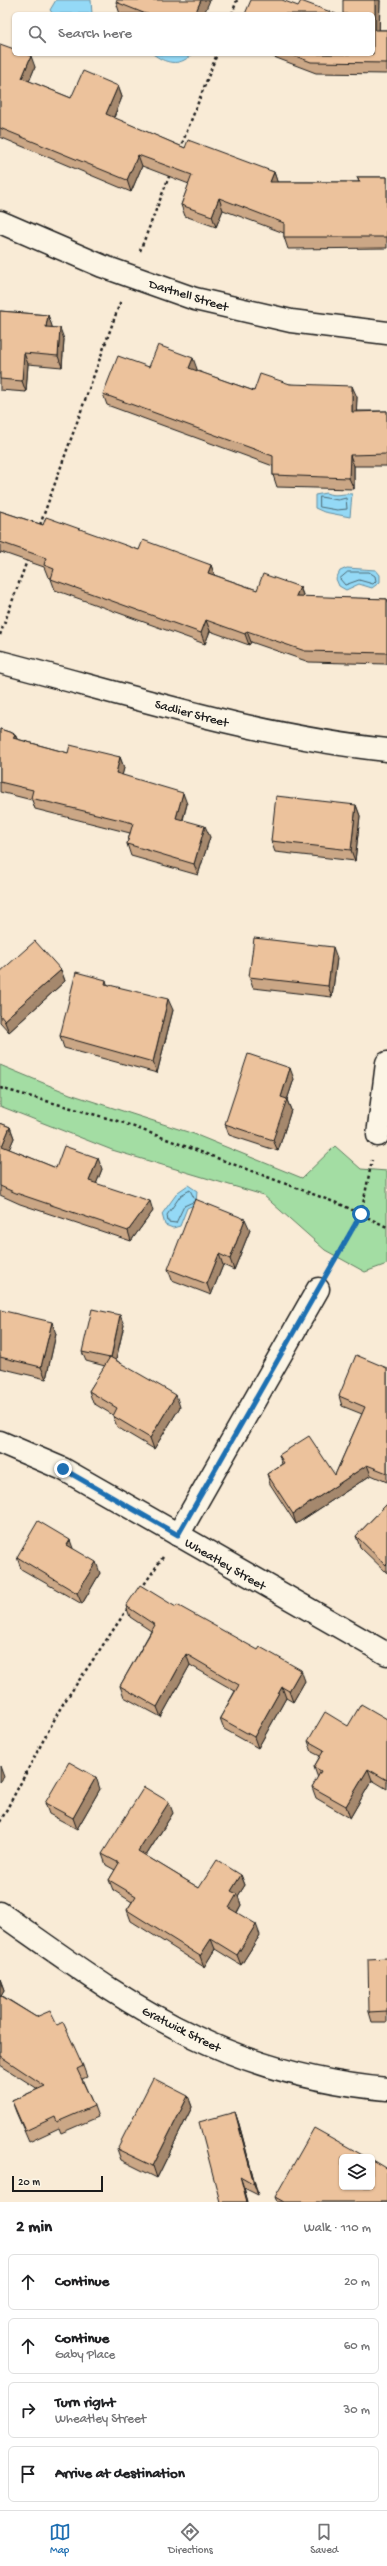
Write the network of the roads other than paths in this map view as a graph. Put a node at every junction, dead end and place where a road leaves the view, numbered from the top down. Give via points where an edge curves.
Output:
1 (0, 222) edge
2 (387, 333) edge
3 (0, 662) edge
4 (387, 750) edge
5 (387, 1063) edge
6 (378, 1135) road end
7 (318, 1289) road end
8 (0, 1442) edge
9 (178, 1535) junction
10 (387, 1654) edge
11 (0, 1913) edge
12 (387, 2089) edge

1 - 2 street, Dartnell Street via 130,276 195,299 290,321
3 - 4 street, Sadlier Street via 239,725 334,744
5 - 6 street
7 - 9 street
8 - 9 street, Wheatley Street via 63,1469
9 - 10 street, Wheatley Street
11 - 12 street, Gratwick Street via 121,1996 194,2037 232,2054 309,2078 348,2086

